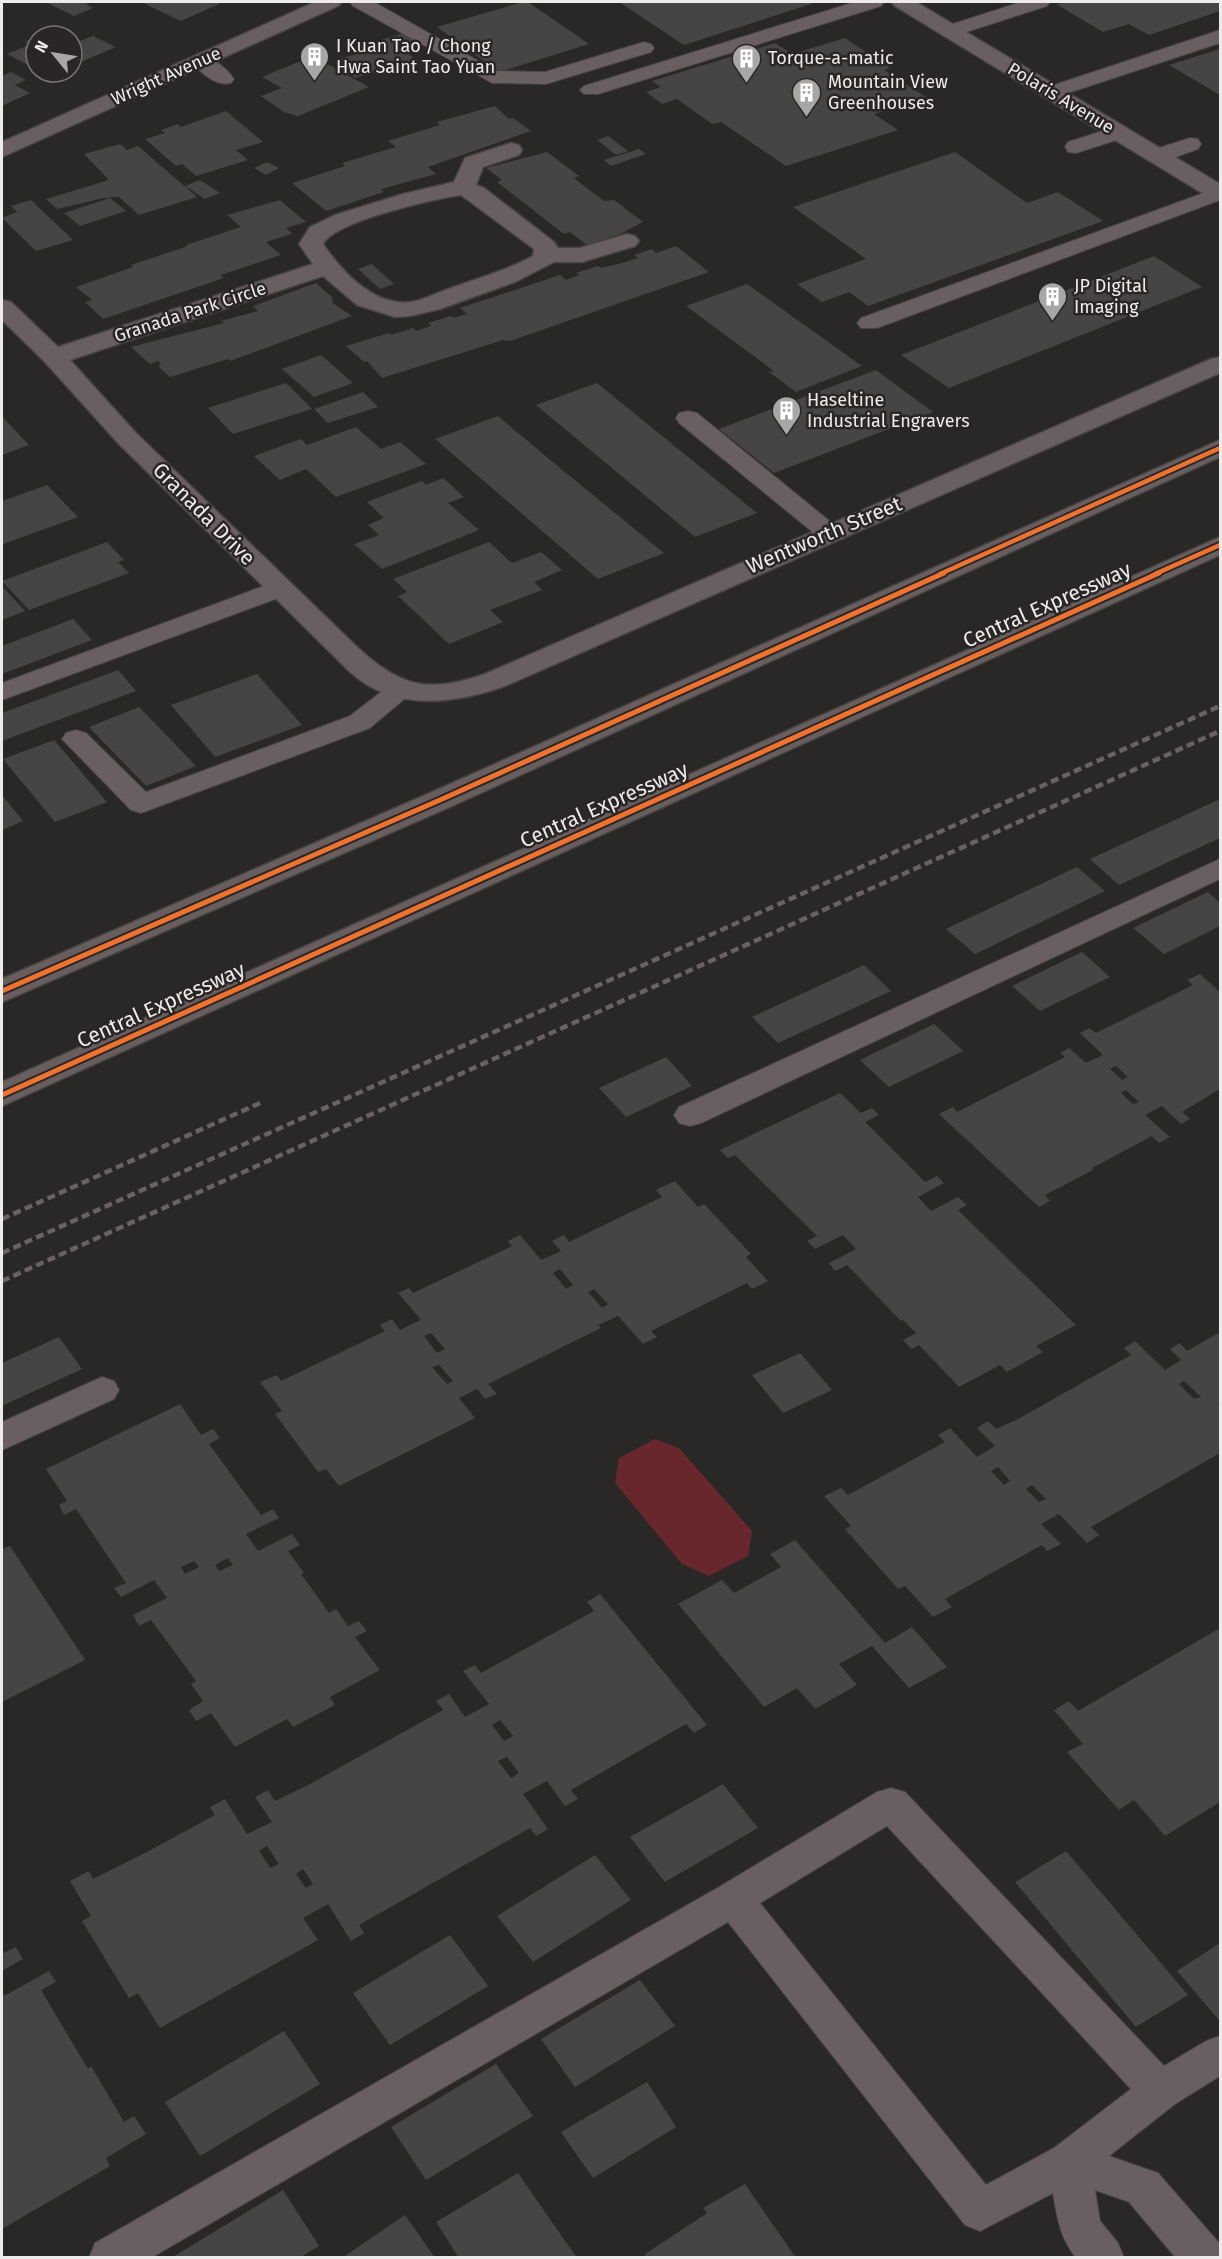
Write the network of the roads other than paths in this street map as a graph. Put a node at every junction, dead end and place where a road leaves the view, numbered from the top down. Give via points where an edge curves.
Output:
1 (331, 2) edge
2 (360, 2) edge
3 (873, 2) edge
4 (902, 2) edge
5 (1040, 2) edge
6 (950, 31) junction
7 (1221, 36) edge
8 (644, 48) dead end
9 (201, 60) junction
10 (224, 79) dead end
11 (591, 90) dead end
12 (1052, 92) junction
13 (1118, 132) junction
14 (1190, 144) dead end
15 (1076, 147) dead end
16 (2, 150) edge
17 (511, 150) dead end
18 (1157, 156) junction
19 (464, 188) junction
20 (1220, 194) edge
21 (627, 241) dead end
22 (546, 255) junction
23 (326, 267) junction
24 (2, 307) edge
25 (869, 323) dead end
26 (54, 357) junction
27 (1221, 364) edge
28 (688, 418) dead end
29 (1221, 448) edge
30 (829, 533) junction
31 (1221, 545) edge
32 (280, 588) junction
33 (2, 692) edge
34 (413, 692) junction
35 (76, 739) dead end
36 (1221, 868) edge
37 (2, 991) edge
38 (2, 1095) edge
39 (690, 1115) dead end
40 (102, 1390) dead end
41 (2, 1437) edge
42 (733, 1899) junction
43 (1221, 2054) edge
44 (1160, 2091) junction
45 (1070, 2162) junction
46 (110, 2258) edge
47 (1103, 2258) edge
48 (1204, 2258) edge

1 - 9 street, Wright Avenue
2 - 8 lane via 492,77 546,78
3 - 11 lane
4 - 6 street, Polaris Avenue
5 - 6 lane
6 - 12 street, Polaris Avenue
7 - 12 lane
9 - 10 lane
9 - 16 street, Wright Avenue
12 - 13 street, Polaris Avenue
13 - 15 lane
13 - 18 street, Polaris Avenue
14 - 18 lane
17 - 19 street via 473,163
18 - 20 street, Polaris Avenue
19 - 22 street via 546,247
19 - 23 street via 434,192 318,231 311,244
20 - 25 lane
21 - 22 street via 582,255
22 - 23 street via 526,270 411,309 386,309 366,300
23 - 26 street, Granada Park Circle
24 - 26 street, Granada Drive
26 - 32 street, Granada Drive via 128,438
27 - 30 street, Wentworth Street
28 - 30 lane
29 - 37 highway via 451,795
30 - 34 street, Wentworth Street via 495,680 462,692
31 - 38 highway, Central Expressway
32 - 33 lane
32 - 34 street, Granada Drive via 375,678
34 - 35 lane via 360,722 141,804
36 - 39 lane
40 - 41 lane
42 - 44 lane via 891,1804
42 - 45 lane via 980,2211
42 - 46 lane
43 - 44 lane
44 - 45 lane
45 - 47 lane via 1080,2229
45 - 48 lane via 1143,2187

